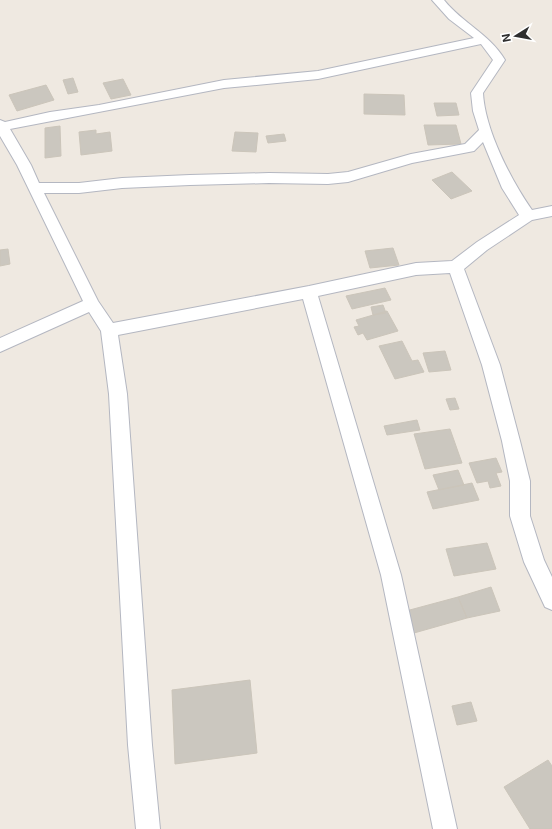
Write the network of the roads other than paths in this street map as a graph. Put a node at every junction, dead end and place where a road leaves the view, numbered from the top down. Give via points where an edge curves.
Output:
1 (438, 0) edge
2 (484, 40) junction
3 (0, 126) edge
4 (486, 131) junction
5 (34, 188) junction
6 (552, 211) edge
7 (528, 216) junction
8 (456, 267) junction
9 (310, 292) junction
10 (92, 304) junction
11 (109, 330) junction
12 (0, 344) edge
13 (552, 600) edge
14 (148, 829) edge
15 (445, 829) edge

1 - 2 street via 450,15
2 - 3 street via 318,75 224,84
2 - 4 street via 499,60 477,94
3 - 5 street via 24,165
4 - 5 street via 469,148 411,159 348,177 190,180 79,188
4 - 7 street via 509,187
5 - 10 street
6 - 7 street
7 - 8 street via 482,246
8 - 9 street via 416,269
8 - 13 street via 491,365 511,441 520,481 520,516 534,562
9 - 11 street
9 - 15 street via 391,576
10 - 11 street
10 - 12 street
11 - 14 street via 118,394 140,745

